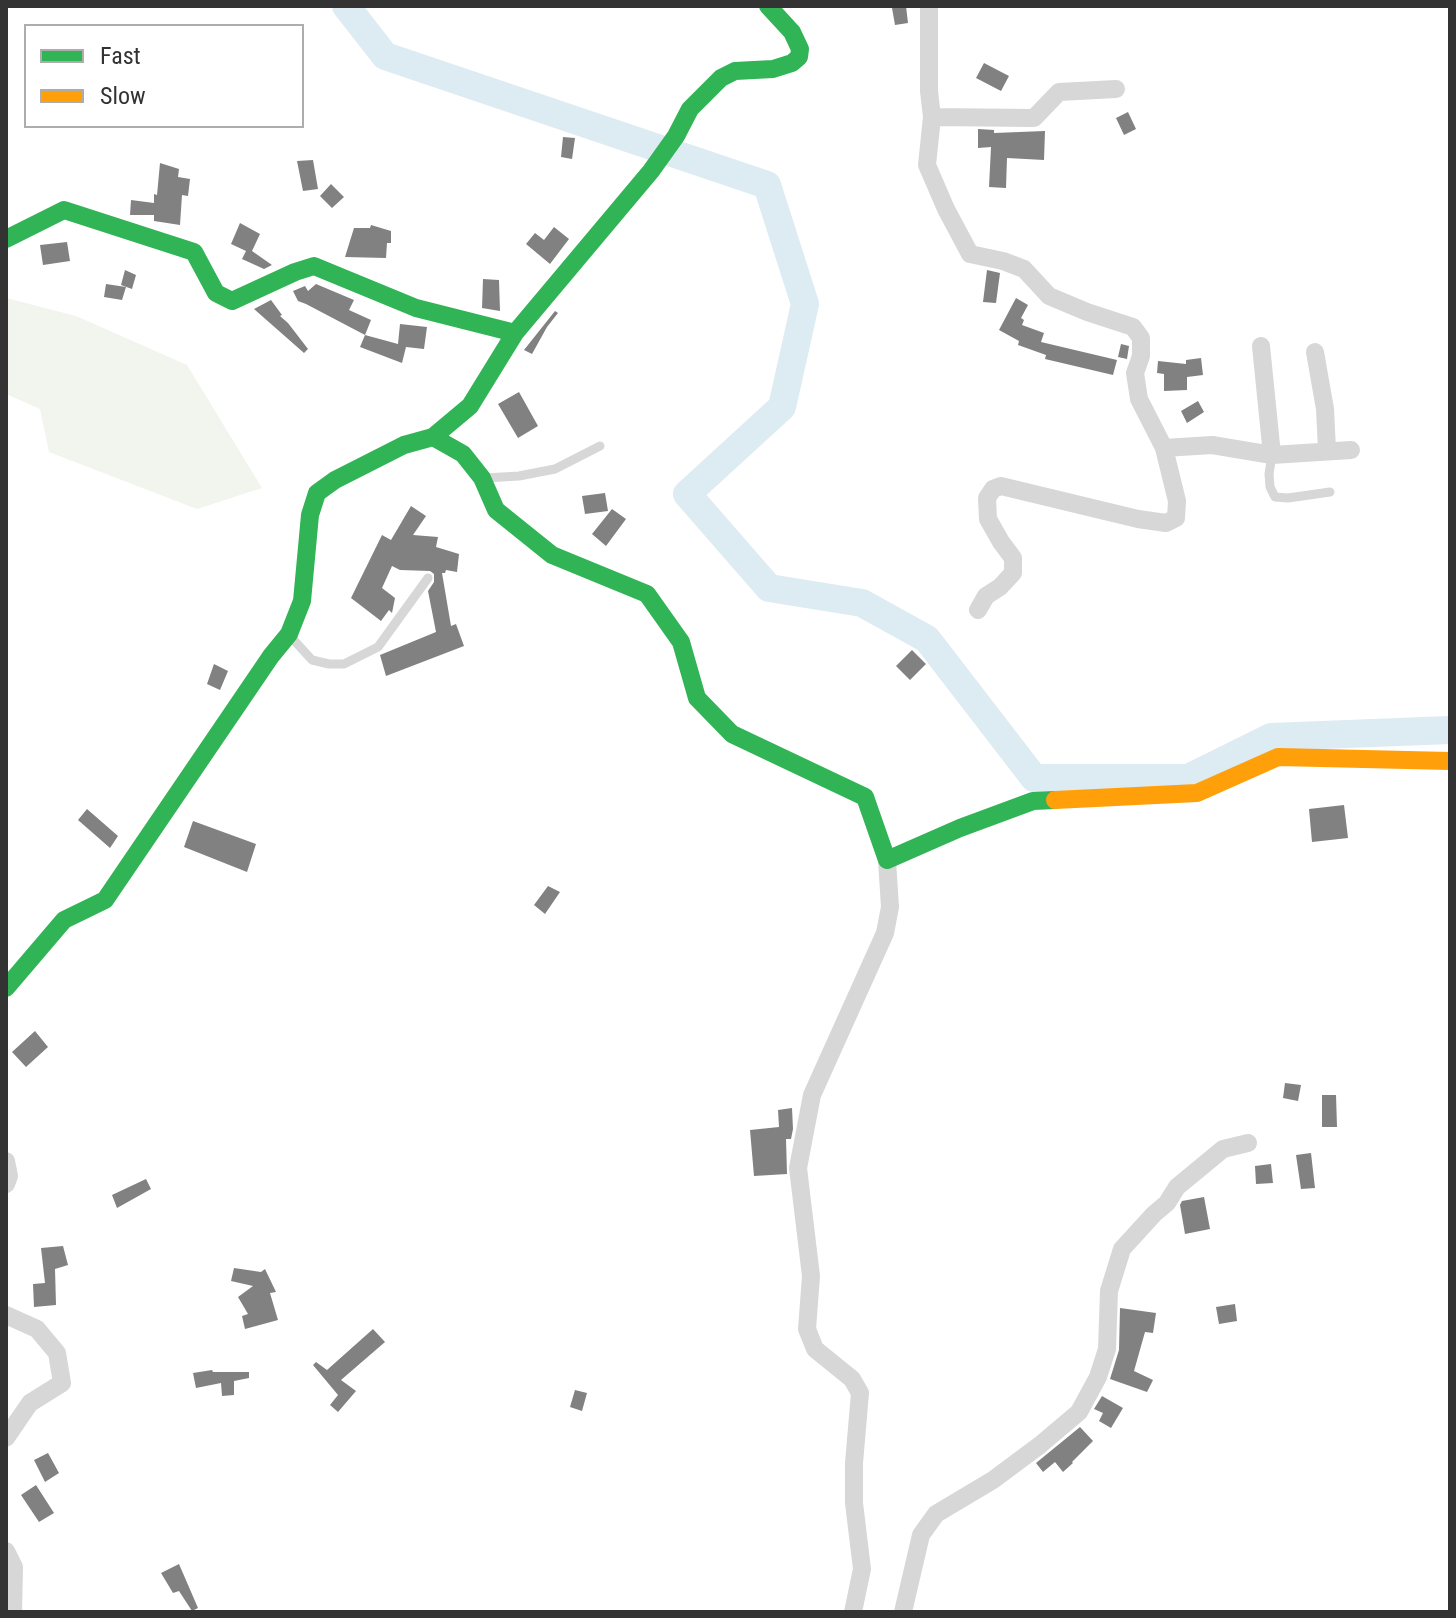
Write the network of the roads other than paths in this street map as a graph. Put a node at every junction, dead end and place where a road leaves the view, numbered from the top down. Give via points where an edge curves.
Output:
1 (768, 6) edge
2 (929, 6) edge
3 (1116, 89) dead end
4 (932, 117) junction
5 (6, 239) edge
6 (515, 333) junction
7 (1261, 346) dead end
8 (1315, 352) dead end
9 (433, 437) junction
10 (600, 446) dead end
11 (1164, 448) junction
12 (1327, 450) junction
13 (1351, 450) dead end
14 (1272, 455) junction
15 (482, 478) junction
16 (1330, 492) dead end
17 (428, 578) dead end
18 (978, 610) dead end
19 (289, 634) junction
20 (1450, 761) edge
21 (887, 860) junction
22 (6, 988) edge
23 (1248, 1143) dead end
24 (6, 1161) edge
25 (6, 1184) edge
26 (6, 1315) edge
27 (6, 1438) edge
28 (6, 1551) edge
29 (13, 1612) edge
30 (853, 1612) edge
31 (903, 1612) edge

1 - 6 street via 792,32 799,57 773,69 735,71 721,78 690,109 651,171
2 - 4 street
3 - 4 street via 1059,92 1034,118
4 - 11 street via 927,165 970,254 1024,269 1049,296 1133,327 1141,338 1135,373 1139,399
5 - 6 street via 64,210 194,252 216,293 232,301 314,266 416,308
6 - 9 street via 470,406
7 - 14 street
8 - 12 street
9 - 15 street via 463,454
9 - 19 street via 404,445 317,493 302,601
10 - 15 lane via 555,469
11 - 14 street via 1212,445
11 - 18 street via 1177,501 1176,518 1166,523 1001,486 993,489 987,498 988,519 1013,558 1013,573
12 - 13 street
12 - 14 street
14 - 16 lane via 1269,474 1275,497
15 - 21 street via 496,510 552,555 647,594 681,642 697,698 732,734 865,797
17 - 19 lane via 378,647 344,664 312,660
19 - 22 street via 105,900 64,920
20 - 21 street via 1278,757 1197,793 1033,801
21 - 30 street via 890,907 885,933 812,1095 798,1168 811,1276 807,1329 815,1349 852,1379 860,1393 854,1503 862,1569
23 - 31 street via 1223,1149 1177,1187 1122,1249 1109,1291 1107,1349 1079,1412 993,1480 936,1514 921,1535
24 - 25 street
26 - 27 street via 37,1329 57,1353 62,1383 30,1403
28 - 29 street via 14,1567

